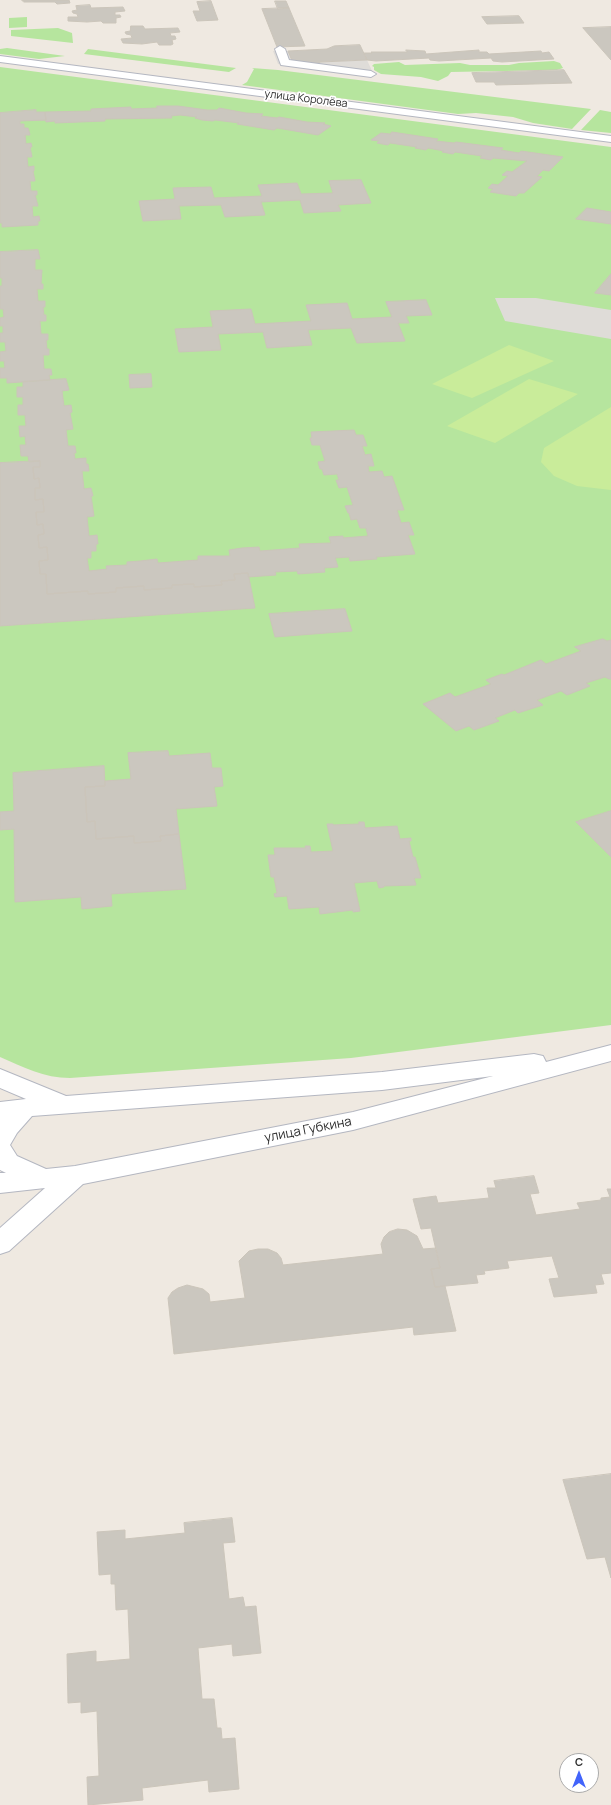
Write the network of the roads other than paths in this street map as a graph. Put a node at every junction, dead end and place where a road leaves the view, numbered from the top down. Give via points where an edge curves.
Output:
1 (280, 49) dead end
2 (0, 59) edge
3 (371, 74) dead end
4 (611, 139) edge
5 (611, 1053) edge
6 (0, 1078) edge
7 (64, 1105) junction
8 (25, 1108) junction
9 (0, 1111) edge
10 (0, 1121) edge
11 (0, 1140) edge
12 (0, 1151) edge
13 (0, 1174) edge
14 (75, 1176) junction
15 (41, 1178) junction
16 (0, 1183) edge
17 (0, 1244) edge

1 - 3 street via 285,63
2 - 4 street, улица Королёва
5 - 7 street, улица Губкина via 382,1081
5 - 14 street, улица Губкина via 353,1121
6 - 7 street
7 - 8 street, улица Губкина
8 - 9 street, улица Губкина
8 - 10 street
8 - 11 street via 7,1127
12 - 15 street via 8,1163
13 - 15 street
14 - 15 street, улица Губкина
14 - 17 street
15 - 16 street, улица Губкина

